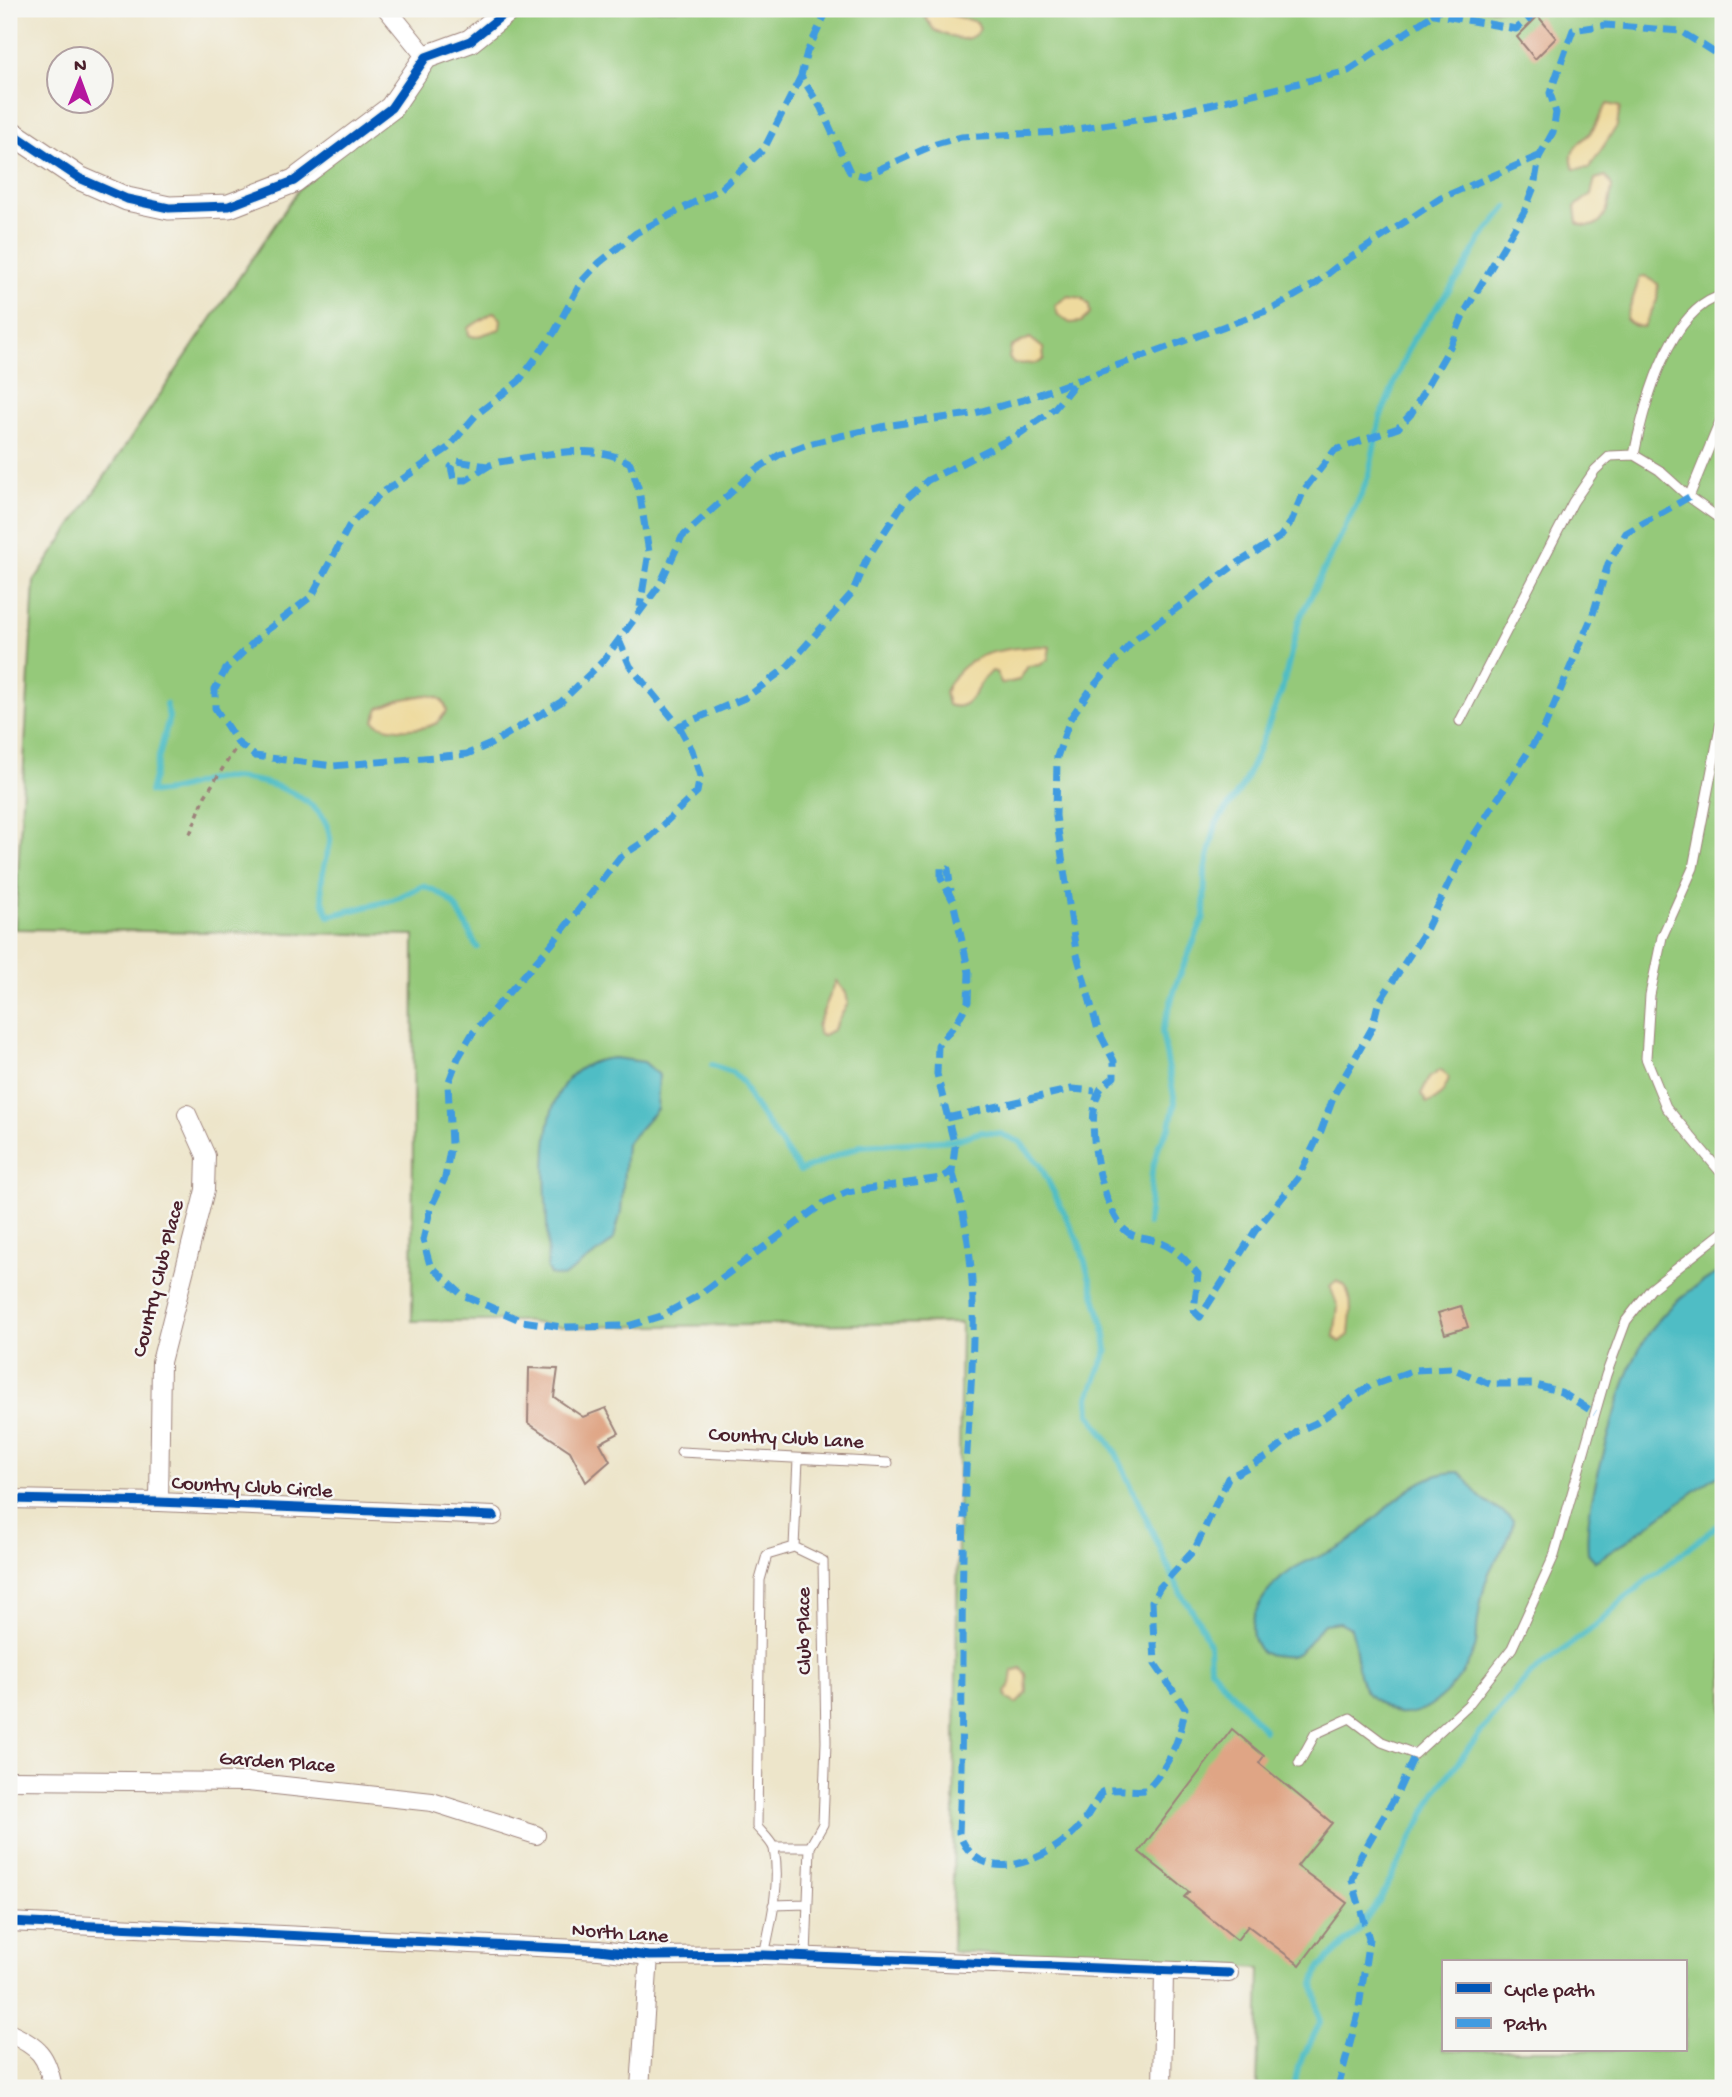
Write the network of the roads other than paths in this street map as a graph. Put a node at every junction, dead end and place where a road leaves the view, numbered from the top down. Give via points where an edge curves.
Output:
1 (387, 9) edge
2 (510, 9) edge
3 (426, 57) junction
4 (9, 131) edge
5 (1723, 295) edge
6 (1723, 414) edge
7 (1634, 455) junction
8 (1689, 497) junction
9 (1723, 522) edge
10 (1723, 712) edge
11 (1460, 721) dead end
12 (187, 1114) dead end
13 (1723, 1175) edge
14 (1723, 1232) edge
15 (681, 1452) dead end
16 (798, 1460) junction
17 (888, 1464) dead end
18 (9, 1499) edge
19 (159, 1502) junction
20 (494, 1516) dead end
21 (794, 1547) junction
22 (1300, 1763) dead end
23 (9, 1780) edge
24 (536, 1835) dead end
25 (774, 1847) junction
26 (810, 1847) junction
27 (807, 1904) junction
28 (773, 1905) junction
29 (9, 1922) edge
30 (764, 1955) junction
31 (649, 1956) junction
32 (806, 1956) junction
33 (1164, 1972) junction
34 (1229, 1973) dead end
35 (9, 2033) edge
36 (53, 2088) edge
37 (640, 2088) edge
38 (1162, 2088) edge

1 - 3 street
2 - 3 street via 470,41
3 - 4 street via 391,108 294,181 229,206 169,208 127,199 79,177
5 - 7 lane via 1695,308 1678,333 1643,413
6 - 8 lane
7 - 8 lane
7 - 11 lane via 1610,456 1573,502
8 - 9 lane
10 - 13 lane via 1693,868 1662,937 1650,995 1646,1058 1666,1107
12 - 19 street, Country Club Place via 206,1156 205,1190 161,1362
14 - 22 lane via 1651,1289 1626,1321 1554,1556 1512,1648 1468,1705 1415,1754 1382,1742 1350,1718 1315,1734
15 - 16 lane, Country Club Lane
16 - 17 lane, Country Club Lane
16 - 21 lane
18 - 19 street, Country Club Circle
19 - 20 street, Country Club Circle
21 - 25 lane via 767,1555 760,1580 757,1827
21 - 26 lane, Club Place via 823,1561 824,1796 822,1824
23 - 24 street, Garden Place via 248,1782 432,1802
25 - 26 lane
25 - 28 lane
26 - 27 lane, Club Place
27 - 28 lane
27 - 32 lane, Club Place
28 - 30 lane
29 - 31 street, North Lane
30 - 31 street, North Lane
30 - 32 street, North Lane
31 - 37 street
32 - 33 street, North Lane
33 - 34 street, North Lane
33 - 38 street
35 - 36 street via 34,2044 49,2067

